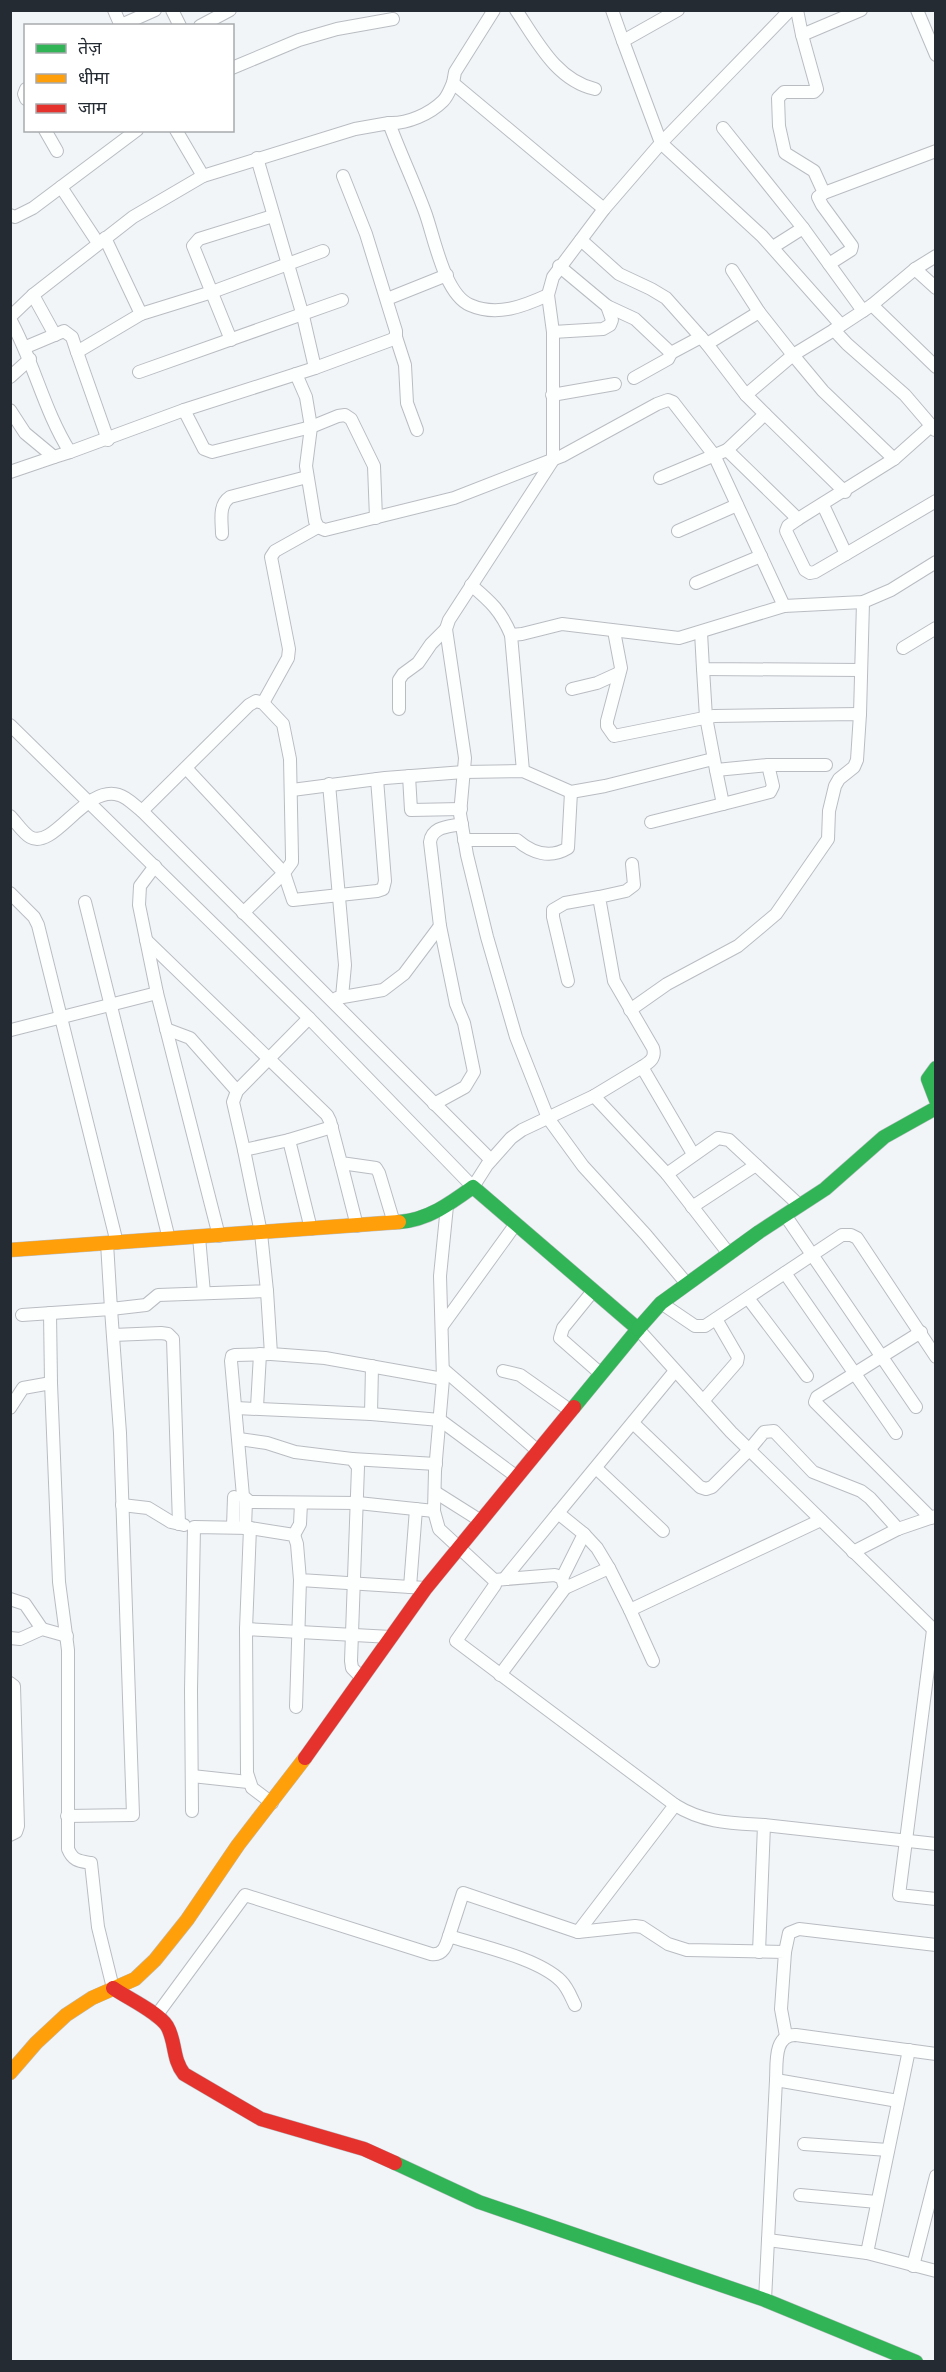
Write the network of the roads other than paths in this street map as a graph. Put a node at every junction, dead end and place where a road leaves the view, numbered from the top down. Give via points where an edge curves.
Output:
1 (114, 10) edge
2 (155, 10) edge
3 (172, 10) edge
4 (230, 10) edge
5 (494, 10) edge
6 (516, 10) edge
7 (612, 10) edge
8 (678, 10) edge
9 (790, 10) edge
10 (797, 10) edge
11 (861, 10) edge
12 (917, 10) edge
13 (393, 19) dead end
14 (120, 24) edge
15 (122, 24) edge
16 (179, 24) edge
17 (204, 24) edge
18 (802, 35) junction
19 (622, 41) junction
20 (936, 55) edge
21 (234, 67) edge
22 (453, 83) junction
23 (595, 89) dead end
24 (389, 123) junction
25 (723, 128) dead end
26 (46, 132) edge
27 (134, 132) edge
28 (177, 132) edge
29 (661, 143) junction
30 (57, 151) dead end
31 (936, 151) edge
32 (257, 158) junction
33 (203, 176) junction
34 (343, 176) dead end
35 (61, 187) junction
36 (824, 193) junction
37 (604, 208) junction
38 (10, 215) edge
39 (273, 216) junction
40 (803, 228) junction
41 (581, 240) junction
42 (101, 241) junction
43 (773, 247) junction
44 (323, 251) dead end
45 (936, 256) edge
46 (287, 263) junction
47 (830, 264) junction
48 (560, 266) junction
49 (915, 269) junction
50 (732, 270) dead end
51 (447, 275) junction
52 (936, 288) edge
53 (212, 292) junction
54 (33, 295) junction
55 (548, 295) junction
56 (387, 299) junction
57 (342, 300) dead end
58 (607, 306) junction
59 (868, 308) junction
60 (759, 312) junction
61 (141, 314) junction
62 (303, 316) junction
63 (10, 318) edge
64 (838, 328) junction
65 (554, 332) junction
66 (55, 335) junction
67 (396, 337) junction
68 (231, 340) junction
69 (704, 340) junction
70 (77, 352) junction
71 (28, 353) junction
72 (671, 353) junction
73 (793, 355) junction
74 (936, 367) edge
75 (315, 368) junction
76 (139, 372) dead end
77 (296, 374) junction
78 (10, 377) edge
79 (634, 378) dead end
80 (615, 384) dead end
81 (746, 394) junction
82 (552, 395) junction
83 (10, 410) edge
84 (184, 410) junction
85 (765, 414) junction
86 (311, 428) junction
87 (933, 428) edge
88 (417, 430) dead end
89 (108, 440) junction
90 (727, 450) junction
91 (70, 452) junction
92 (714, 455) junction
93 (54, 457) junction
94 (894, 459) junction
95 (553, 460) junction
96 (10, 472) edge
97 (307, 477) junction
98 (660, 478) dead end
99 (845, 492) junction
100 (936, 501) edge
101 (737, 505) junction
102 (823, 505) junction
103 (376, 518) junction
104 (798, 519) junction
105 (318, 527) junction
106 (678, 531) dead end
107 (222, 534) dead end
108 (846, 554) junction
109 (761, 556) junction
110 (936, 562) edge
111 (696, 583) dead end
112 (471, 585) junction
113 (862, 602) junction
114 (784, 606) junction
115 (936, 628) edge
116 (446, 629) junction
117 (614, 631) junction
118 (701, 632) junction
119 (511, 635) junction
120 (903, 648) dead end
121 (703, 669) junction
122 (861, 670) junction
123 (620, 673) junction
124 (572, 689) dead end
125 (263, 703) junction
126 (399, 709) dead end
127 (860, 714) junction
128 (706, 717) junction
129 (10, 725) edge
130 (714, 764) junction
131 (768, 765) junction
132 (826, 765) dead end
133 (186, 768) junction
134 (523, 771) junction
135 (464, 772) junction
136 (409, 776) junction
137 (377, 779) junction
138 (329, 784) junction
139 (292, 790) junction
140 (571, 792) junction
141 (88, 801) junction
142 (723, 804) junction
143 (461, 810) junction
144 (142, 811) junction
145 (10, 816) edge
146 (651, 822) dead end
147 (462, 824) junction
148 (464, 840) junction
149 (632, 864) dead end
150 (156, 866) junction
151 (284, 873) junction
152 (10, 893) edge
153 (340, 895) junction
154 (599, 897) junction
155 (85, 902) dead end
156 (243, 913) junction
157 (440, 926) junction
158 (146, 940) junction
159 (568, 981) dead end
160 (157, 993) junction
161 (336, 998) junction
162 (112, 1004) junction
163 (630, 1010) junction
164 (62, 1017) junction
165 (309, 1018) junction
166 (11, 1029) edge
167 (166, 1029) junction
168 (267, 1059) junction
169 (642, 1067) junction
170 (936, 1068) edge
171 (237, 1091) junction
172 (594, 1096) junction
173 (936, 1100) edge
174 (434, 1104) junction
175 (936, 1108) edge
176 (548, 1118) junction
177 (332, 1127) junction
178 (289, 1140) junction
179 (244, 1150) junction
180 (693, 1154) junction
181 (341, 1162) junction
182 (756, 1164) junction
183 (483, 1172) junction
184 (666, 1174) junction
185 (799, 1205) junction
186 (447, 1206) junction
187 (692, 1207) junction
188 (785, 1215) junction
189 (394, 1223) junction
190 (515, 1225) junction
191 (357, 1226) junction
192 (311, 1229) junction
193 (261, 1233) junction
194 (219, 1236) junction
195 (198, 1237) junction
196 (169, 1239) junction
197 (112, 1243) junction
198 (10, 1250) edge
199 (729, 1254) junction
200 (813, 1254) junction
201 (785, 1273) junction
202 (687, 1284) junction
203 (267, 1291) junction
204 (593, 1291) junction
205 (204, 1293) junction
206 (748, 1298) junction
207 (661, 1303) junction
208 (111, 1309) junction
209 (50, 1313) junction
210 (22, 1315) dead end
211 (716, 1319) junction
212 (442, 1327) junction
213 (638, 1329) junction
214 (921, 1332) junction
215 (113, 1335) junction
216 (266, 1354) junction
217 (881, 1356) junction
218 (936, 1357) edge
219 (372, 1366) junction
220 (503, 1371) dead end
221 (675, 1371) junction
222 (853, 1373) junction
223 (443, 1374) junction
224 (602, 1374) junction
225 (807, 1376) dead end
226 (51, 1383) junction
227 (703, 1401) junction
228 (257, 1407) junction
229 (916, 1407) dead end
230 (10, 1408) edge
231 (236, 1408) junction
232 (571, 1411) junction
233 (371, 1414) junction
234 (440, 1420) junction
235 (633, 1423) junction
236 (896, 1433) dead end
237 (239, 1439) junction
238 (749, 1450) junction
239 (538, 1451) junction
240 (352, 1459) junction
241 (436, 1464) junction
242 (596, 1468) junction
243 (517, 1477) junction
244 (435, 1492) junction
245 (240, 1499) junction
246 (301, 1503) junction
247 (358, 1503) junction
248 (122, 1505) junction
249 (416, 1509) junction
250 (434, 1510) junction
251 (558, 1513) junction
252 (933, 1517) edge
253 (821, 1520) junction
254 (481, 1521) junction
255 (179, 1524) junction
256 (194, 1527) junction
257 (243, 1528) junction
258 (898, 1529) junction
259 (663, 1531) dead end
260 (584, 1534) junction
261 (294, 1535) junction
262 (460, 1548) junction
263 (854, 1552) junction
264 (609, 1568) junction
265 (499, 1579) junction
266 (300, 1580) junction
267 (354, 1583) junction
268 (564, 1583) junction
269 (410, 1587) junction
270 (426, 1588) junction
271 (10, 1599) edge
272 (630, 1610) junction
273 (42, 1629) junction
274 (246, 1629) junction
275 (297, 1631) junction
276 (934, 1631) edge
277 (351, 1634) junction
278 (68, 1636) junction
279 (391, 1637) junction
280 (10, 1638) edge
281 (653, 1661) dead end
282 (500, 1675) junction
283 (362, 1678) junction
284 (10, 1683) edge
285 (296, 1707) dead end
286 (14, 1772) edge
287 (192, 1776) junction
288 (248, 1782) junction
289 (272, 1803) junction
290 (675, 1805) junction
291 (192, 1811) dead end
292 (67, 1816) junction
293 (764, 1825) junction
294 (13, 1829) edge
295 (906, 1841) junction
296 (936, 1844) edge
297 (936, 1899) edge
298 (578, 1932) junction
299 (449, 1936) junction
300 (936, 1945) edge
301 (759, 1952) junction
302 (785, 1952) junction
303 (113, 1988) junction
304 (575, 2005) dead end
305 (156, 2016) junction
306 (786, 2036) junction
307 (909, 2050) junction
308 (936, 2054) edge
309 (10, 2073) edge
310 (776, 2080) junction
311 (898, 2101) junction
312 (804, 2144) dead end
313 (888, 2150) junction
314 (936, 2176) edge
315 (800, 2195) dead end
316 (877, 2202) junction
317 (768, 2240) junction
318 (867, 2253) junction
319 (913, 2266) junction
320 (936, 2271) edge
321 (765, 2300) junction
322 (916, 2361) edge

1 - 14 street
2 - 15 street
3 - 16 street
4 - 17 street
5 - 22 street via 455,72
6 - 23 street via 541,50 561,70 579,86
7 - 19 street
8 - 19 street
9 - 29 street
10 - 18 street
11 - 18 street
12 - 20 street
13 - 21 street via 337,28
18 - 36 street via 817,89 814,93 780,94 779,126 785,153 814,171
19 - 29 street
22 - 24 street via 434,109 402,123
22 - 37 street
24 - 32 street
24 - 51 street
25 - 40 street
26 - 30 street
27 - 35 street
28 - 33 street
29 - 37 street
29 - 43 street
31 - 36 street
32 - 33 street
32 - 39 street
33 - 42 street via 133,217
34 - 56 street
35 - 38 street via 33,208 15,217
35 - 42 street
36 - 47 street via 818,200 852,246
37 - 41 street
39 - 46 street
39 - 53 street via 195,242 194,250
40 - 43 street
40 - 47 street
41 - 48 street
41 - 69 street via 619,274 666,298
42 - 54 street
42 - 61 street
43 - 64 street
44 - 46 street
45 - 49 street
46 - 53 street
46 - 62 street
47 - 59 street
48 - 55 street
48 - 58 street
49 - 52 street
49 - 59 street
50 - 60 street
51 - 55 street via 456,294 469,305 497,312
51 - 56 street
53 - 61 street
53 - 68 street
54 - 63 street
54 - 66 street
55 - 65 street
56 - 67 street
57 - 62 street
58 - 65 street via 610,326
58 - 72 street via 635,319
59 - 64 street
59 - 74 street
60 - 69 street
60 - 73 street
61 - 70 street
62 - 68 street
62 - 75 street
63 - 71 street
64 - 73 street
64 - 87 street via 847,344 904,395
65 - 82 street
66 - 70 street via 69,333
66 - 71 street
67 - 75 street
67 - 88 street via 405,365 407,403
68 - 76 street
69 - 72 street
69 - 81 street
70 - 89 street
71 - 78 street
71 - 91 street via 57,430
72 - 79 street via 668,359
73 - 81 street
73 - 94 street via 823,391
75 - 77 street
77 - 84 street
77 - 86 street via 306,397
80 - 82 street
81 - 85 street
82 - 95 street
83 - 93 street via 25,433
84 - 86 street via 204,449 212,452
84 - 89 street
85 - 90 street
85 - 99 street
86 - 97 street
86 - 103 street via 338,416 351,419 374,466
87 - 94 street
89 - 91 street
90 - 92 street
90 - 104 street
91 - 93 street
92 - 95 street via 678,407 668,400
92 - 98 street
92 - 101 street
93 - 96 street
94 - 99 street
95 - 103 street via 454,498
95 - 112 street
97 - 105 street
97 - 107 street via 230,497 222,507
99 - 102 street
100 - 108 street
101 - 106 street
101 - 109 street
102 - 104 street
102 - 108 street
103 - 105 street via 332,530
104 - 108 street via 786,531 805,570 815,572
105 - 125 street via 271,557 289,649 288,658
109 - 111 street
109 - 114 street
110 - 113 street via 891,590
112 - 116 street
112 - 119 street via 492,603
113 - 114 street
113 - 122 street
114 - 118 street
115 - 120 street
116 - 126 street via 399,680
116 - 135 street
117 - 118 street via 679,638
117 - 119 street via 562,624
117 - 123 street
118 - 121 street
119 - 134 street
121 - 122 street
121 - 128 street
122 - 127 street
123 - 124 street
123 - 128 street via 607,721 614,736
125 - 133 street via 249,705
125 - 139 street via 283,724
127 - 128 street
127 - 163 street via 857,760 835,786 828,811 828,839 776,914 738,946 667,984
128 - 130 street
129 - 141 street
130 - 131 street
130 - 140 street
130 - 142 street
131 - 132 street
131 - 142 street via 773,786 770,792
133 - 144 street
133 - 151 street
134 - 135 street
134 - 140 street
135 - 136 street
135 - 143 street
136 - 137 street
136 - 143 street via 411,810
137 - 138 street
137 - 153 street via 383,889
138 - 139 street
138 - 153 street
139 - 151 street via 292,862
140 - 148 street via 568,848 561,852 537,853 509,839
141 - 144 street via 120,795
141 - 145 street via 40,839 30,837
141 - 150 street
142 - 146 street
143 - 147 street
144 - 156 street
147 - 148 street
147 - 157 street via 439,829 431,837
148 - 176 street via 516,1037
149 - 154 street via 634,885 626,891
150 - 158 street via 140,886 139,905
150 - 165 street
151 - 153 street via 293,900
151 - 156 street
152 - 164 street via 38,925
153 - 161 street via 345,976
154 - 159 street via 564,903 553,910
154 - 163 street via 614,981
155 - 162 street
156 - 161 street
157 - 161 street via 404,974 382,990
157 - 174 street via 474,1072 465,1087
158 - 160 street
158 - 168 street
160 - 162 street
160 - 167 street
161 - 174 street
162 - 164 street
162 - 196 street
163 - 169 street via 655,1054
164 - 166 street
164 - 197 street
165 - 168 street
165 - 183 street
167 - 171 street via 190,1038
167 - 194 street
168 - 171 street
168 - 177 street via 327,1115
169 - 172 street
169 - 180 street
170 - 173 street via 927,1074 926,1081
171 - 179 street via 233,1102
172 - 176 street
172 - 184 street
174 - 183 street
175 - 185 street via 884,1137 825,1189
176 - 183 street via 511,1138
176 - 202 street via 582,1166
177 - 178 street
177 - 181 street
178 - 179 street
178 - 192 street
179 - 193 street
180 - 182 street via 724,1137
180 - 184 street
181 - 189 street via 376,1168
181 - 191 street
182 - 185 street
182 - 187 street
183 - 186 street
183 - 190 street
184 - 187 street
185 - 188 street
186 - 189 street via 414,1221
186 - 212 street via 441,1258
187 - 199 street
188 - 199 street
188 - 200 street
189 - 191 street
190 - 204 street
190 - 212 street
191 - 192 street
192 - 193 street
193 - 194 street
193 - 203 street
194 - 195 street
195 - 196 street
195 - 205 street
196 - 197 street
197 - 198 street
197 - 208 street
199 - 202 street
200 - 201 street
200 - 214 street via 842,1235 857,1238
200 - 217 street
201 - 206 street
201 - 222 street
202 - 207 street
203 - 205 street
203 - 216 street
204 - 213 street
204 - 224 street via 562,1328 560,1338
205 - 208 street via 158,1295 146,1305
206 - 211 street
206 - 225 street
207 - 211 street via 700,1327
207 - 213 street
208 - 209 street
208 - 215 street
209 - 210 street
209 - 226 street
211 - 227 street via 738,1357
212 - 223 street
213 - 221 street
213 - 224 street
214 - 217 street
214 - 218 street
215 - 248 street
215 - 255 street via 161,1333 173,1339
216 - 219 street
216 - 228 street
216 - 231 street via 232,1356
217 - 222 street
217 - 229 street
219 - 223 street
219 - 233 street
220 - 232 street via 520,1375
221 - 227 street
221 - 235 street
222 - 236 street
222 - 252 street via 815,1402
223 - 234 street
223 - 239 street
224 - 232 street
226 - 230 street via 23,1388
226 - 278 street via 59,1582
227 - 238 street
228 - 231 street
228 - 233 street
231 - 237 street
232 - 239 street
233 - 234 street
234 - 241 street
234 - 243 street
235 - 238 street via 706,1489
235 - 242 street
237 - 240 street via 295,1452
237 - 245 street via 243,1496
238 - 253 street
238 - 258 street via 764,1432 774,1431 813,1472 861,1491
239 - 243 street
240 - 241 street
240 - 247 street via 358,1467
241 - 244 street
242 - 251 street
242 - 259 street
243 - 254 street
244 - 250 street
244 - 254 street
245 - 246 street
245 - 257 street
246 - 247 street
246 - 261 street via 300,1524
247 - 249 street
247 - 267 street
248 - 255 street via 148,1508
248 - 292 street via 133,1815
249 - 250 street
249 - 269 street
250 - 262 street via 439,1529
251 - 260 street
251 - 265 street
252 - 258 street
253 - 263 street
253 - 272 street
254 - 262 street
255 - 256 street
256 - 257 street
256 - 287 street
257 - 261 street
257 - 274 street
258 - 263 street
260 - 264 street
260 - 268 street
261 - 266 street
262 - 265 street
262 - 270 street
263 - 276 street
264 - 268 street
264 - 272 street
265 - 268 street via 555,1575
265 - 282 street via 456,1641
266 - 267 street
266 - 275 street
267 - 269 street
267 - 277 street
268 - 282 street
269 - 270 street
270 - 279 street
271 - 273 street via 25,1604
272 - 281 street
273 - 278 street
273 - 280 street via 20,1639
274 - 275 street
274 - 288 street
275 - 277 street
275 - 285 street
276 - 295 street
277 - 279 street
277 - 283 street via 352,1668
278 - 292 street
279 - 283 street
282 - 290 street
283 - 289 street
284 - 286 street via 14,1686
286 - 294 street
287 - 288 street
287 - 291 street
288 - 289 street
289 - 303 street via 155,1960 135,1979
290 - 293 street via 708,1820
290 - 298 street
292 - 303 street via 68,1849 72,1857 91,1863 98,1927
293 - 295 street
293 - 301 street
295 - 296 street
295 - 297 street via 899,1895
298 - 299 street via 463,1893
298 - 301 street via 635,1926 675,1948
299 - 304 street via 541,1967 563,1983
299 - 305 street via 442,1952 431,1954 245,1895
300 - 302 street via 799,1929 789,1933
301 - 302 street
302 - 306 street via 781,2009
303 - 305 street
303 - 309 street via 92,1998 50,2029
305 - 321 street via 168,2027 180,2070 261,2119 364,2149 479,2202
306 - 307 street
306 - 310 street via 779,2045
307 - 308 street
307 - 311 street
310 - 311 street
310 - 317 street
311 - 313 street
312 - 313 street
313 - 316 street
314 - 319 street
315 - 316 street
316 - 318 street
317 - 318 street
317 - 321 street
318 - 319 street
319 - 320 street
321 - 322 street

